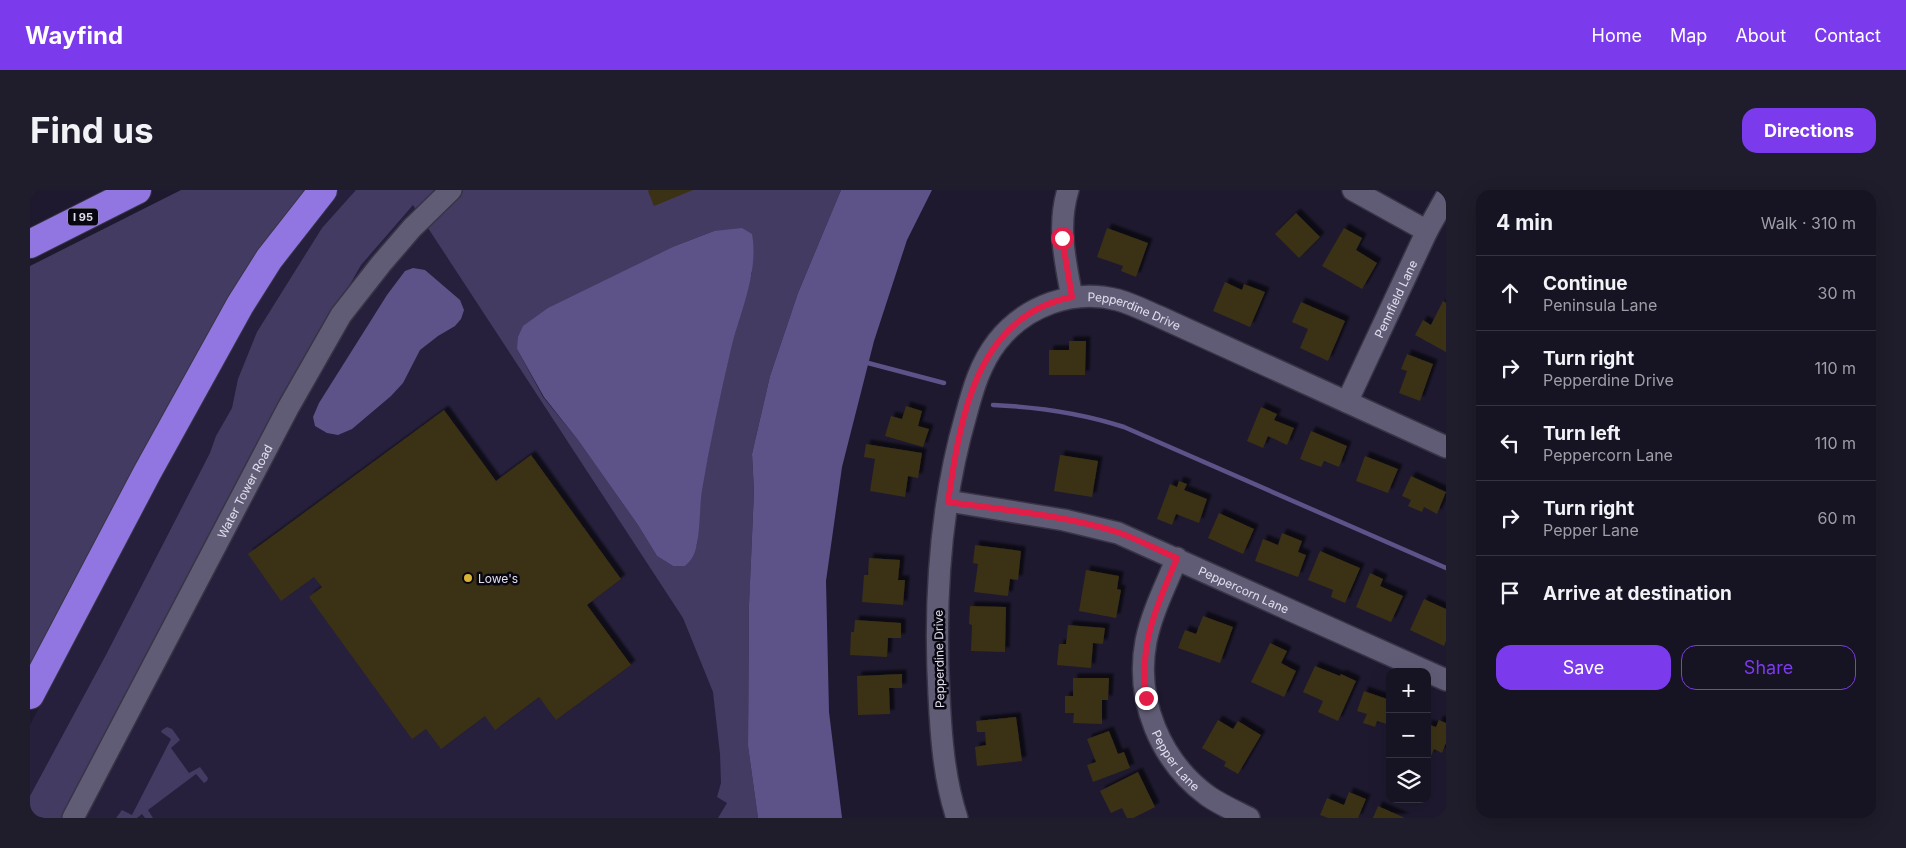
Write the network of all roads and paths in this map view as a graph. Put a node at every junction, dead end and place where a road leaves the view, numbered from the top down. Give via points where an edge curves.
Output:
1 (137, 190) edge
2 (324, 190) edge
3 (451, 190) edge
4 (1068, 190) edge
5 (1353, 190) edge
6 (1446, 197) edge
7 (1427, 230) junction
8 (30, 244) edge
9 (1072, 297) junction
10 (1346, 402) junction
11 (1446, 447) edge
12 (948, 502) junction
13 (1177, 558) junction
14 (1446, 680) edge
15 (30, 695) edge
16 (73, 818) edge
17 (957, 818) edge
18 (1249, 818) edge

1 - 8 highway, I 95
2 - 15 highway via 269,260 240,305
3 - 16 street, Water Tower Road via 412,228 341,315 288,408
4 - 9 street via 1062,230
5 - 7 street
6 - 7 street, Pennfield Lane
7 - 10 street, Pennfield Lane
9 - 10 street, Pepperdine Drive via 1107,298 1132,305
9 - 12 street, Pepperdine Drive via 1044,305 1023,318 997,342 984,361 961,431
10 - 11 street, Pepperdine Drive
12 - 13 street, Peppercorn Lane via 1104,529
12 - 17 street, Pepperdine Drive via 938,585 937,665 943,752
13 - 14 street, Peppercorn Lane
13 - 18 street, Pepper Lane via 1146,641 1144,685 1149,712 1164,749 1179,770 1209,797

